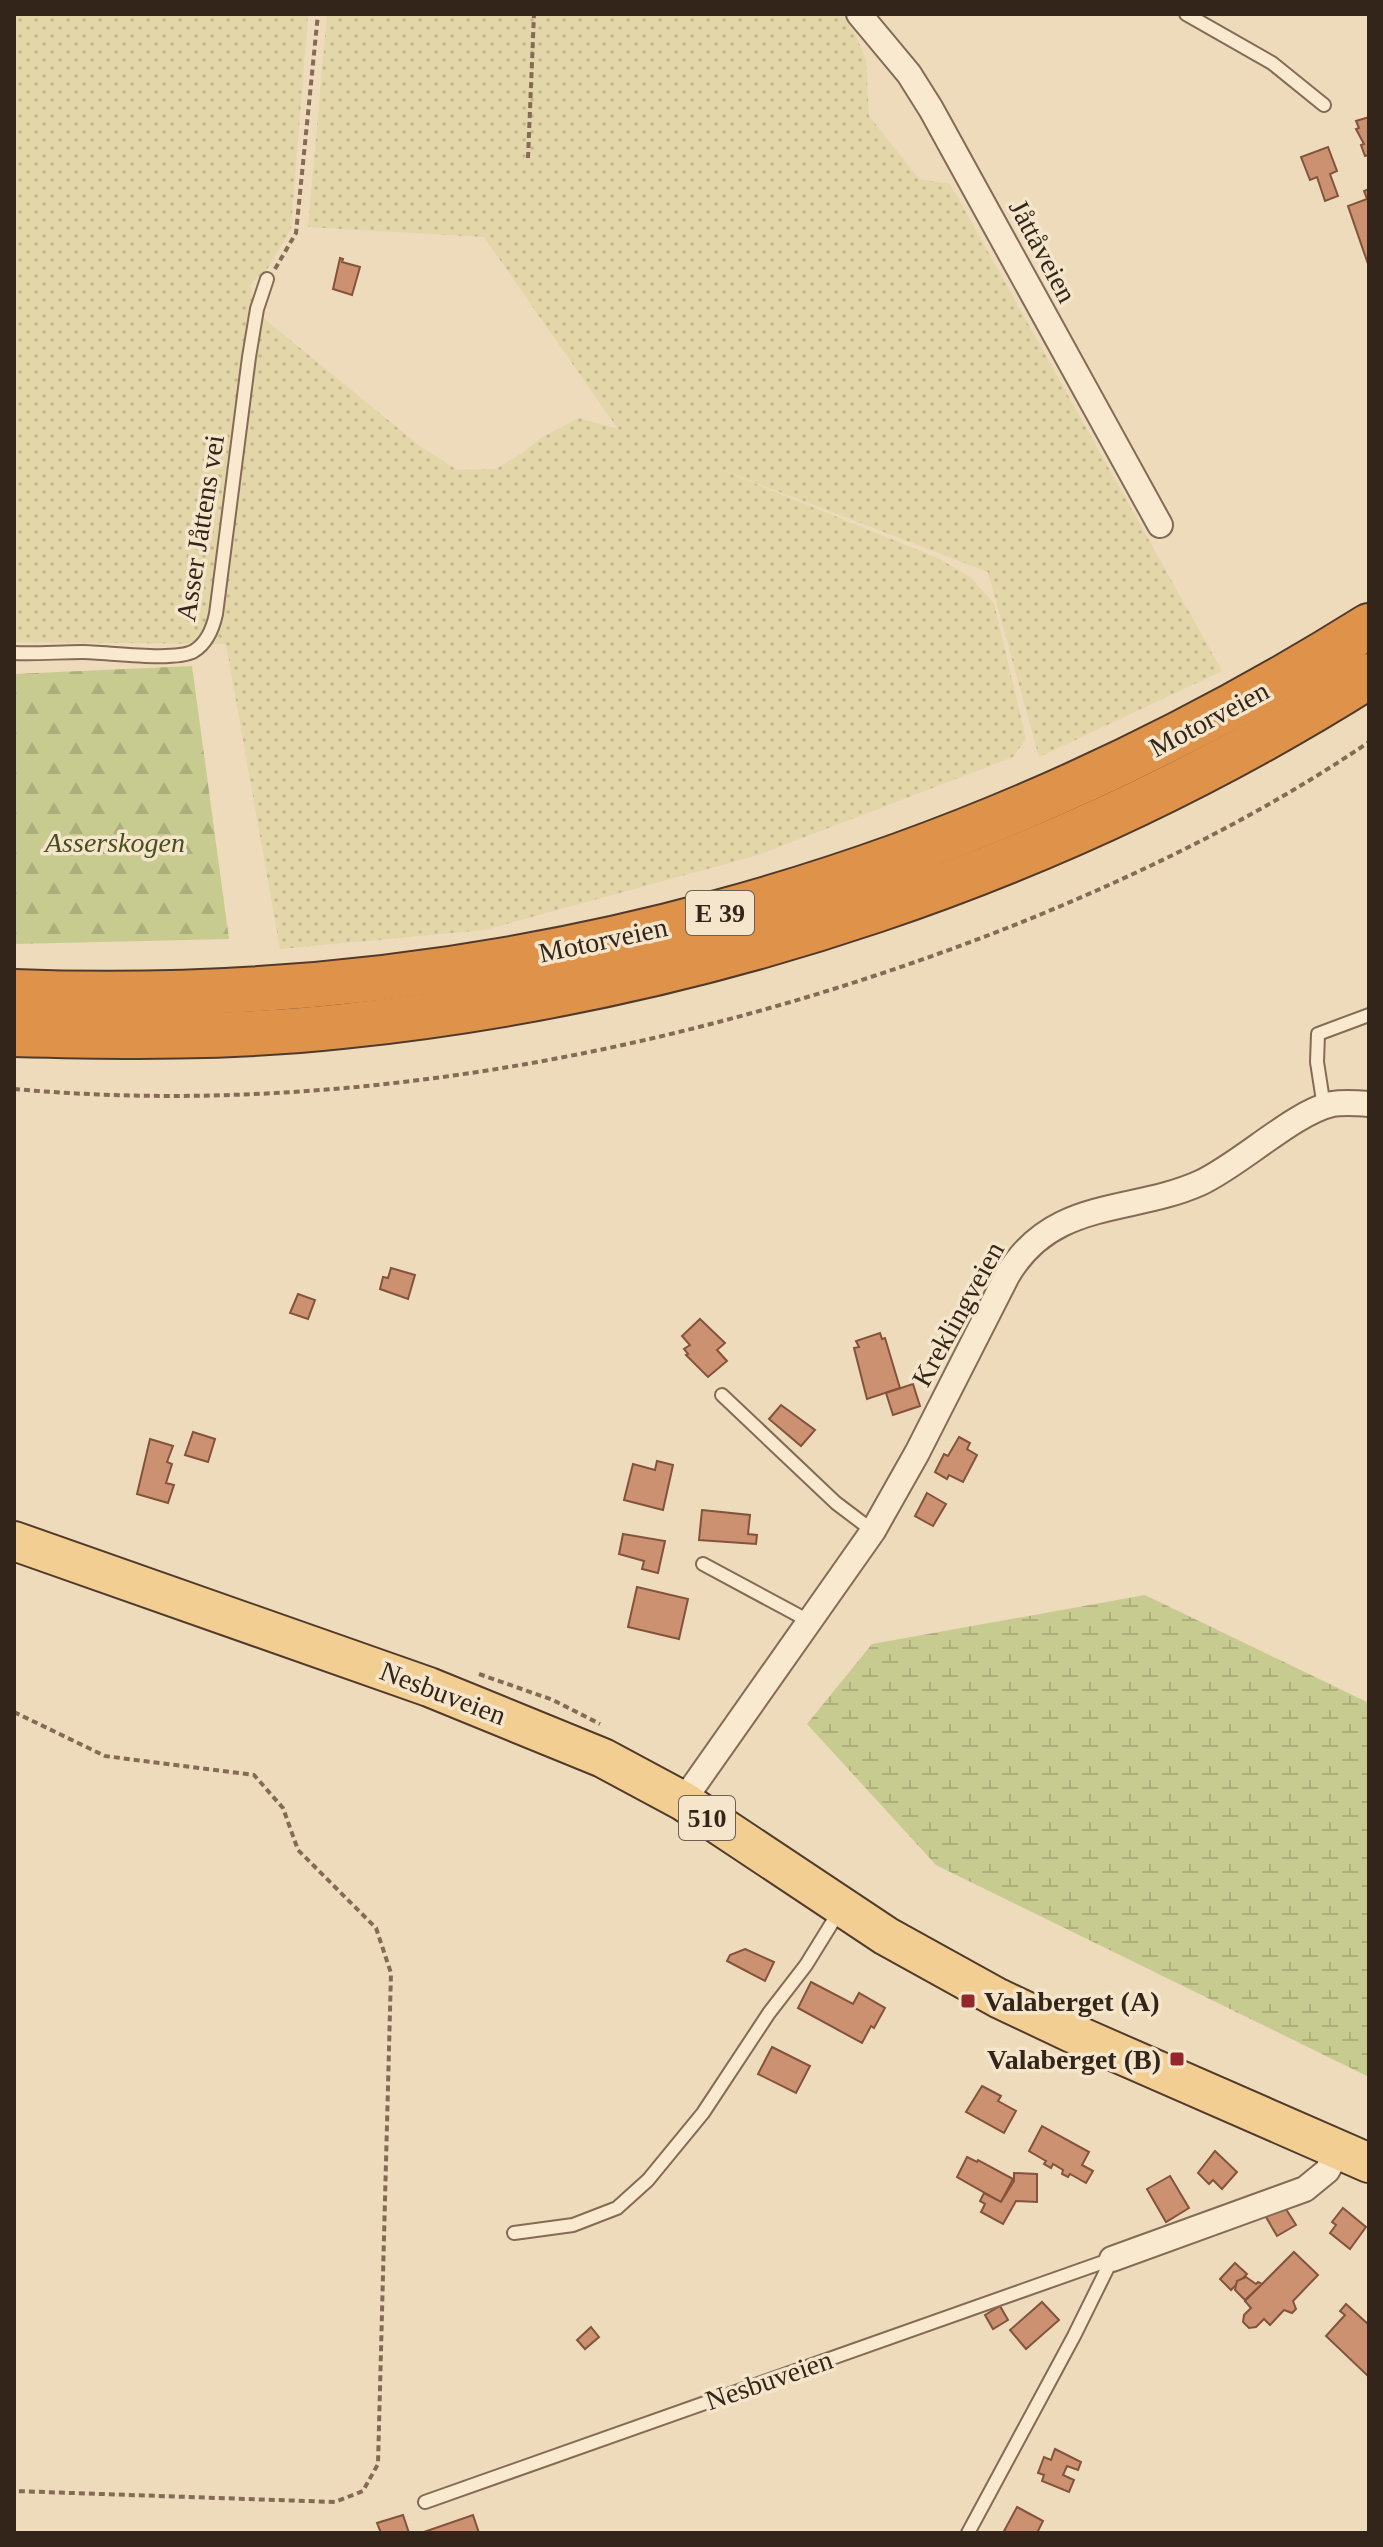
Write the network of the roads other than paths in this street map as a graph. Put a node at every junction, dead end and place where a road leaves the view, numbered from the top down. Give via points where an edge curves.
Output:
1 (859, 14) edge
2 (1186, 14) edge
3 (1324, 105) dead end
4 (267, 279) road end
5 (1160, 525) dead end
6 (1369, 626) edge
7 (14, 653) edge
8 (1369, 676) edge
9 (14, 992) edge
10 (1369, 1015) edge
11 (14, 1034) edge
12 (1369, 1104) edge
13 (1324, 1107) junction
14 (722, 1395) dead end
15 (873, 1531) junction
16 (14, 1541) edge
17 (703, 1564) dead end
18 (809, 1621) junction
19 (683, 1801) junction
20 (842, 1908) junction
21 (1354, 2156) edge
22 (514, 2233) dead end
23 (1112, 2259) junction
24 (425, 2502) dead end
25 (968, 2533) edge

1 - 5 street, Jåttåveien via 931,109
2 - 3 lane via 1272,63
4 - 7 lane, Asser Jåttens vei via 249,357 216,614 203,643 176,655
6 - 9 highway, Motorveien / E 39 via 1219,715 1079,785 885,863 751,904 540,954 361,980 196,993
8 - 11 highway, Motorveien / E 39 via 1226,759 1032,851 844,921 694,965 525,1000 342,1026 200,1036
10 - 13 lane via 1318,1034
12 - 13 street, Kreklingveien
13 - 15 street, Kreklingveien via 1201,1182 1084,1213 1021,1254
14 - 15 lane
15 - 18 street, Kreklingveien
16 - 19 main road, Nesbuveien / 510 via 442,1692 603,1758
17 - 18 lane
18 - 19 street, Kreklingveien
19 - 20 main road, Nesbuveien / 510
20 - 21 main road, Nesbuveien / 510 via 998,1998
20 - 22 lane via 703,2113 648,2180 617,2208 573,2225
21 - 23 street, Nesbuveien via 1305,2189
23 - 24 lane, Nesbuveien
23 - 25 lane

